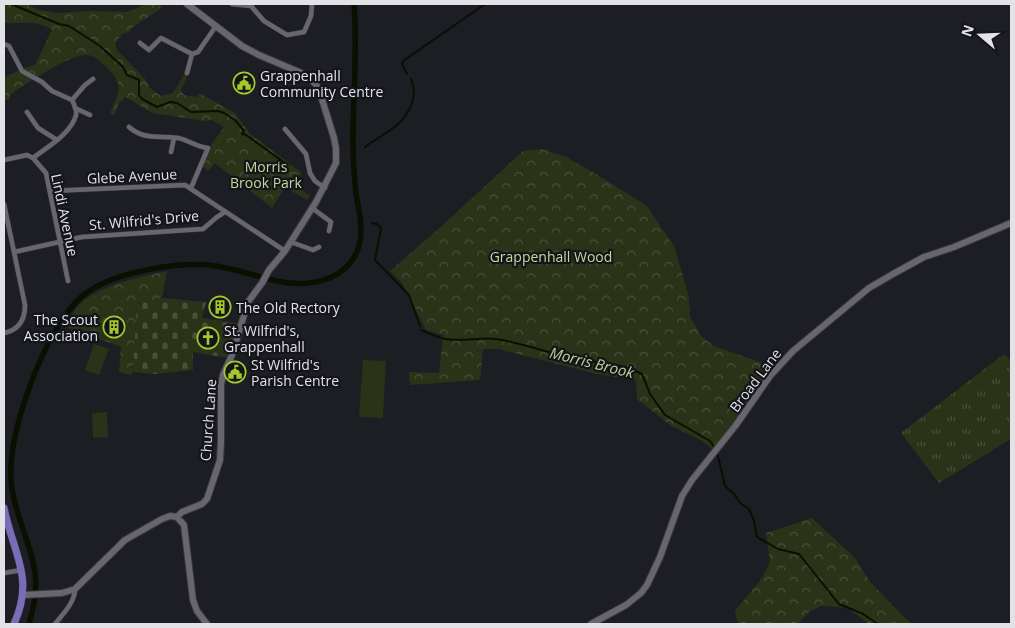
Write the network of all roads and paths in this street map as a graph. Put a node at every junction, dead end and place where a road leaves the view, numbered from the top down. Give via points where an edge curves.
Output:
1 (188, 4) edge
2 (232, 4) edge
3 (312, 4) edge
4 (251, 5) edge
5 (216, 26) junction
6 (140, 43) dead end
7 (4, 44) edge
8 (192, 54) junction
9 (187, 73) dead end
10 (93, 79) dead end
11 (72, 100) junction
12 (76, 108) junction
13 (27, 112) dead end
14 (90, 115) dead end
15 (129, 127) dead end
16 (285, 130) dead end
17 (174, 138) junction
18 (57, 140) junction
19 (171, 152) dead end
20 (33, 158) junction
21 (4, 160) edge
22 (191, 188) junction
23 (324, 188) junction
24 (50, 191) junction
25 (4, 204) edge
26 (312, 208) junction
27 (226, 212) junction
28 (1011, 223) edge
29 (329, 230) dead end
30 (60, 242) junction
31 (290, 242) junction
32 (318, 247) dead end
33 (285, 251) junction
34 (14, 252) junction
35 (68, 281) dead end
36 (4, 333) edge
37 (4, 512) edge
38 (177, 517) junction
39 (22, 570) junction
40 (4, 573) edge
41 (74, 589) junction
42 (27, 595) junction
43 (14, 624) edge
44 (55, 624) edge
45 (207, 624) edge
46 (591, 624) edge

1 - 5 street, Church Lane
2 - 4 street
3 - 4 street via 312,16 304,32 287,35 264,21
5 - 8 street via 198,52
5 - 23 street, Church Lane via 259,55 305,75 317,86 336,149 336,163
6 - 8 street via 149,50 161,38
7 - 11 street via 9,46 22,71 52,92
8 - 9 street
10 - 11 street
11 - 12 street
12 - 14 street
12 - 18 street via 76,116
13 - 18 street via 38,128
15 - 17 street via 155,138
16 - 23 street via 306,154 310,173
17 - 19 street
17 - 22 street via 208,148
18 - 20 street
20 - 21 street via 27,155
20 - 24 street, Lindi Avenue via 46,173
22 - 24 street, Glebe Avenue via 186,185
22 - 27 street, Glebe Avenue
23 - 26 street, Church Lane
24 - 30 street, Lindi Avenue
25 - 34 street
26 - 29 street via 331,222
26 - 31 street, Church Lane
27 - 30 street, St. Wilfrid's Drive via 203,229 82,237
27 - 33 street, Glebe Avenue
28 - 46 street, Broad Lane via 924,257 869,288 784,360 682,496 647,585 626,605
30 - 34 street, St. Wilfrid's Drive
30 - 35 street, Lindi Avenue
31 - 32 street via 313,250
31 - 33 street, Church Lane
33 - 38 street, Church Lane via 248,302 223,375 220,460 207,499
34 - 36 street via 25,311 18,327
37 - 39 main road
38 - 41 street, Church Lane via 162,519 130,537
38 - 45 street via 184,525 193,600
39 - 40 street
39 - 42 main road
41 - 42 street
41 - 44 street via 74,597
42 - 43 main road

